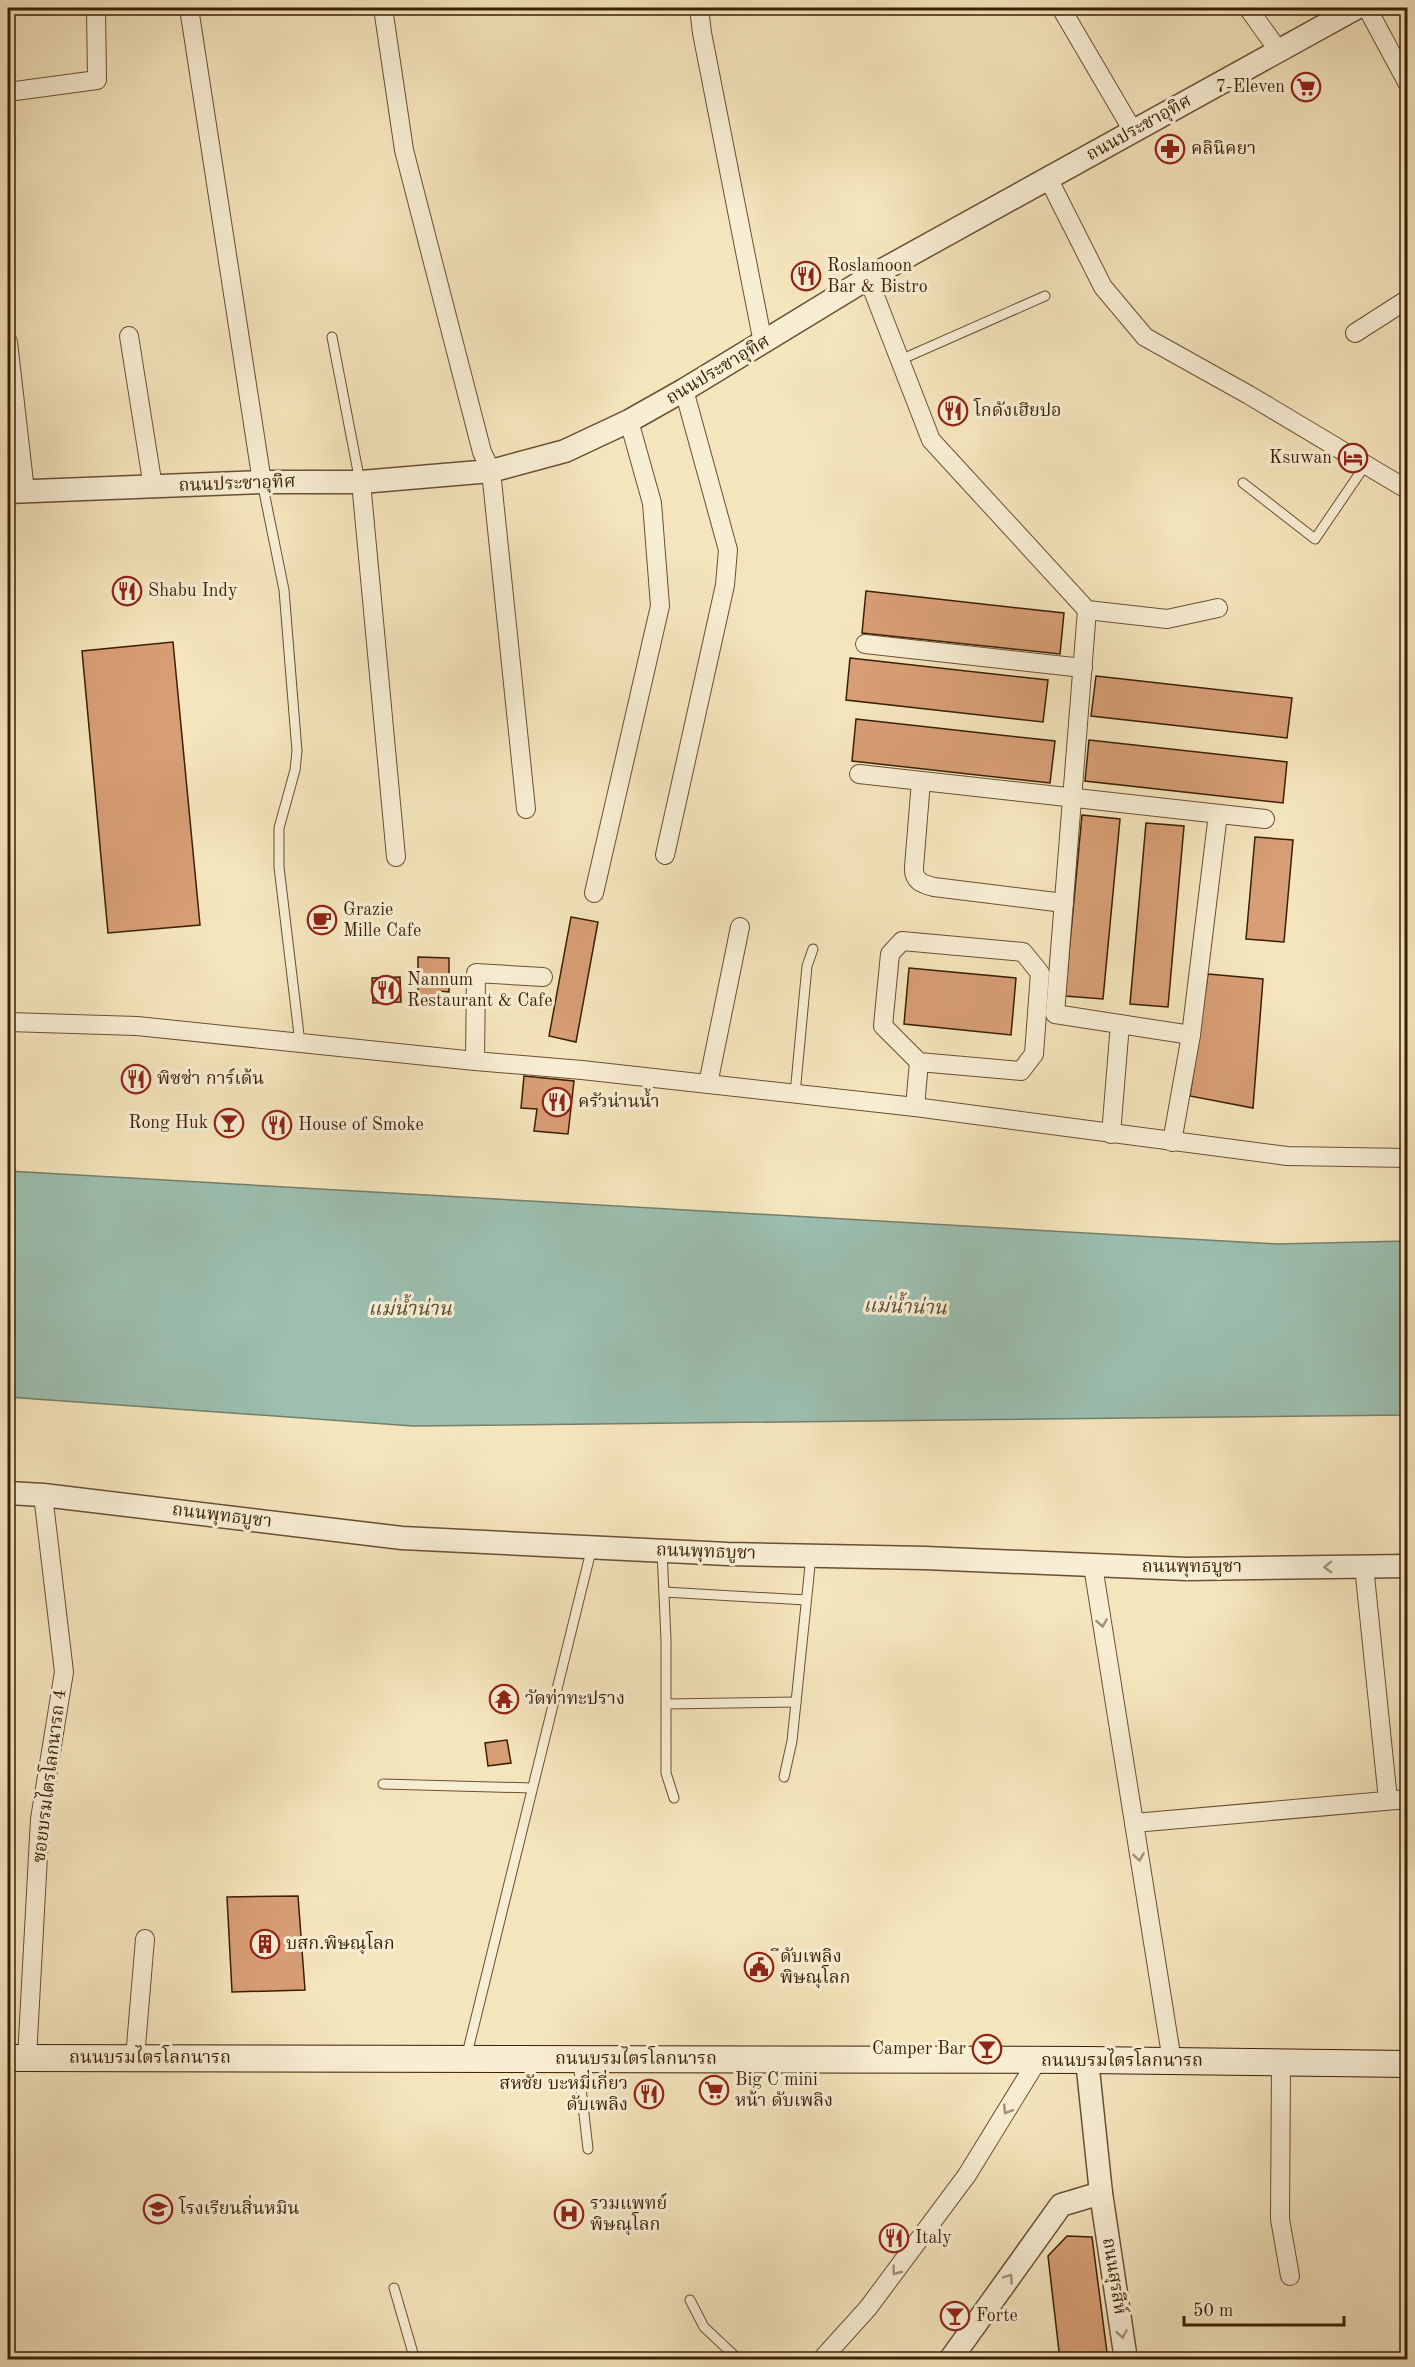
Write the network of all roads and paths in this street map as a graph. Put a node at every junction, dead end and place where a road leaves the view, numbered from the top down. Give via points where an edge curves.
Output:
1 (96, 8) edge
2 (189, 8) edge
3 (382, 8) edge
4 (699, 8) edge
5 (1061, 8) edge
6 (1248, 8) edge
7 (1356, 8) edge
8 (1367, 8) edge
9 (1278, 50) junction
10 (1407, 84) edge
11 (8, 92) edge
12 (1133, 131) junction
13 (1048, 178) junction
14 (868, 279) junction
15 (1046, 296) dead end
16 (1407, 299) edge
17 (1355, 333) dead end
18 (129, 336) dead end
19 (332, 337) dead end
20 (8, 342) edge
21 (763, 343) junction
22 (900, 360) junction
23 (684, 390) junction
24 (629, 421) junction
25 (1366, 464) junction
26 (491, 471) junction
27 (360, 482) junction
28 (262, 483) junction
29 (1244, 483) dead end
30 (153, 486) junction
31 (1407, 490) edge
32 (16, 491) edge
33 (1218, 608) dead end
34 (1087, 610) junction
35 (865, 644) dead end
36 (1083, 668) junction
37 (859, 774) dead end
38 (921, 781) junction
39 (1073, 798) junction
40 (526, 809) dead end
41 (1218, 814) junction
42 (1265, 819) dead end
43 (665, 855) dead end
44 (396, 857) dead end
45 (594, 893) dead end
46 (1064, 903) junction
47 (740, 927) dead end
48 (813, 949) dead end
49 (543, 977) dead end
50 (8, 1022) edge
51 (1120, 1024) junction
52 (1191, 1035) junction
53 (300, 1043) junction
54 (475, 1061) junction
55 (919, 1062) junction
56 (708, 1084) junction
57 (795, 1094) junction
58 (915, 1107) junction
59 (1111, 1134) junction
60 (1172, 1142) junction
61 (1407, 1158) edge
62 (8, 1493) edge
63 (43, 1495) junction
64 (592, 1547) junction
65 (662, 1551) junction
66 (811, 1556) junction
67 (1093, 1566) junction
68 (1364, 1566) junction
69 (1407, 1566) edge
70 (664, 1592) junction
71 (806, 1600) junction
72 (796, 1702) junction
73 (666, 1704) junction
74 (784, 1777) dead end
75 (383, 1784) dead end
76 (532, 1788) junction
77 (674, 1798) dead end
78 (1407, 1798) edge
79 (1388, 1800) junction
80 (1134, 1823) junction
81 (145, 1939) dead end
82 (17, 2058) edge
83 (135, 2058) junction
84 (466, 2059) junction
85 (578, 2059) junction
86 (1087, 2060) junction
87 (1037, 2061) junction
88 (1172, 2061) junction
89 (1281, 2062) junction
90 (1407, 2064) edge
91 (588, 2149) dead end
92 (1101, 2193) junction
93 (1290, 2276) dead end
94 (394, 2288) dead end
95 (690, 2300) dead end
96 (414, 2360) edge
97 (739, 2360) edge
98 (821, 2360) edge
99 (951, 2360) edge
100 (1126, 2360) edge

1 - 11 street via 97,80
2 - 28 street
3 - 26 street via 404,150 482,452
4 - 21 street
5 - 12 street
6 - 9 street
7 - 9 street, ถนนประชาอุทิศ
8 - 10 street
9 - 12 street, ถนนประชาอุทิศ
12 - 13 street, ถนนประชาอุทิศ
13 - 14 street, ถนนประชาอุทิศ
13 - 25 street via 1103,287 1145,337
14 - 21 street, ถนนประชาอุทิศ
14 - 22 street
15 - 22 lane
16 - 17 street
18 - 30 street
19 - 27 lane
20 - 32 street
21 - 23 street, ถนนประชาอุทิศ
22 - 34 street via 931,440
23 - 24 street, ถนนประชาอุทิศ
23 - 43 street via 728,550 724,585
24 - 26 street, ถนนประชาอุทิศ via 565,451
24 - 45 street via 652,503 660,606
25 - 29 lane via 1314,538
25 - 31 street
26 - 27 street, ถนนประชาอุทิศ
26 - 40 street
27 - 28 street, ถนนประชาอุทิศ
27 - 44 street
28 - 30 street, ถนนประชาอุทิศ
28 - 53 lane via 284,590 297,751 296,770 279,828 279,867
30 - 32 street, ถนนประชาอุทิศ
33 - 34 street via 1167,619
34 - 36 street
35 - 36 street
36 - 39 street
37 - 38 street
38 - 39 street
38 - 46 street via 914,867 918,882
39 - 41 street
39 - 46 street
41 - 42 street
41 - 52 street
46 - 51 street via 1054,1014
47 - 56 street
48 - 57 lane via 807,966
49 - 54 street via 476,974
50 - 53 street via 137,1026
51 - 52 street
51 - 59 street
52 - 60 street
53 - 54 street
54 - 56 street
55 - 55 street via 883,1026 890,954 902,941 1023,952 1040,973 1034,1054 1021,1071
55 - 58 street
56 - 57 street
57 - 58 street
58 - 59 street
59 - 60 street
60 - 61 street via 1287,1156
62 - 63 street, ถนนพุทธบูชา
63 - 64 street, ถนนพุทธบูชา via 402,1538
63 - 82 street, ซอยบรมไตรโลกนารถ 4 via 64,1672 40,1819
64 - 65 street, ถนนพุทธบูชา
64 - 76 lane
65 - 66 street, ถนนพุทธบูชา
65 - 70 lane
66 - 67 street, ถนนพุทธบูชา
66 - 71 lane
68 -> 67 street, ถนนพุทธบูชา
67 -> 80 street
68 - 69 street, ถนนพุทธบูชา
68 - 79 street
70 - 71 lane
70 - 73 lane
71 - 72 lane
72 - 73 lane
72 - 74 lane
73 - 77 lane via 666,1773
75 - 76 lane
76 - 84 lane
78 - 79 street
79 - 80 street
80 -> 88 street
81 - 83 street
82 - 83 main road, ถนนบรมไตรโลกนารถ
83 - 84 main road, ถนนบรมไตรโลกนารถ
84 - 85 main road, ถนนบรมไตรโลกนารถ
85 - 87 main road, ถนนบรมไตรโลกนารถ
85 - 91 lane
86 - 87 main road, ถนนบรมไตรโลกนารถ
86 - 88 main road, ถนนบรมไตรโลกนารถ
86 - 92 street, ถนนสุรสีห์
87 -> 98 street via 967,2175 868,2308
88 - 89 main road, ถนนบรมไตรโลกนารถ
89 - 90 main road, ถนนบรมไตรโลกนารถ
89 - 93 street via 1280,2219
99 -> 92 street via 1061,2205
92 -> 100 street, ถนนสุรสีห์
94 - 96 lane
95 - 97 lane via 704,2327

